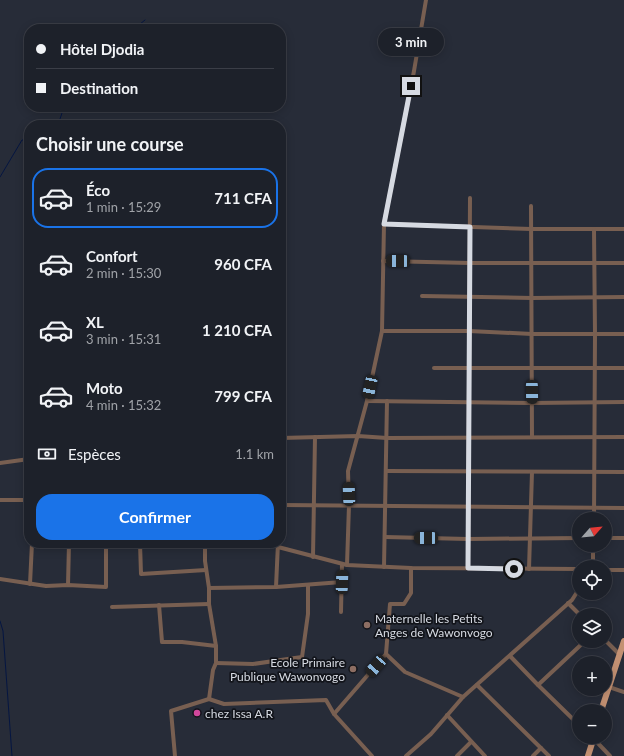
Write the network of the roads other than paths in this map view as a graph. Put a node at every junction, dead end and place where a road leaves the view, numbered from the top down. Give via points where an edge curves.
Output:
1 (426, 0) edge
2 (470, 198) dead end
3 (531, 206) dead end
4 (384, 224) junction
5 (470, 227) junction
6 (624, 228) edge
7 (531, 229) junction
8 (594, 229) junction
9 (383, 261) junction
10 (624, 262) edge
11 (470, 263) junction
12 (532, 263) junction
13 (594, 263) junction
14 (422, 296) dead end
15 (469, 297) junction
16 (624, 297) edge
17 (532, 298) junction
18 (594, 298) junction
19 (382, 331) junction
20 (469, 331) junction
21 (532, 334) junction
22 (595, 334) junction
23 (624, 334) edge
24 (434, 368) dead end
25 (469, 368) junction
26 (532, 368) junction
27 (594, 368) junction
28 (624, 368) edge
29 (367, 401) junction
30 (387, 401) junction
31 (469, 402) junction
32 (624, 402) edge
33 (594, 403) junction
34 (532, 404) junction
35 (358, 436) junction
36 (315, 437) junction
37 (468, 437) junction
38 (532, 437) junction
39 (594, 437) junction
40 (624, 437) edge
41 (286, 438) edge
42 (387, 438) junction
43 (24, 460) edge
44 (0, 463) edge
45 (386, 471) junction
46 (468, 471) junction
47 (532, 472) junction
48 (594, 472) junction
49 (624, 472) edge
50 (0, 500) edge
51 (24, 500) edge
52 (286, 505) edge
53 (313, 505) junction
54 (349, 505) junction
55 (385, 506) junction
56 (468, 506) junction
57 (530, 506) junction
58 (594, 507) junction
59 (624, 508) edge
60 (594, 512) edge
61 (385, 537) junction
62 (529, 538) junction
63 (572, 538) edge
64 (612, 538) edge
65 (624, 538) edge
66 (468, 539) junction
67 (32, 548) edge
68 (69, 548) edge
69 (106, 548) edge
70 (140, 548) edge
71 (205, 548) edge
72 (278, 548) edge
73 (286, 548) edge
74 (313, 556) junction
75 (345, 565) junction
76 (384, 567) junction
77 (411, 568) junction
78 (468, 568) junction
79 (529, 569) junction
80 (572, 569) edge
81 (206, 570) junction
82 (612, 570) edge
83 (624, 570) edge
84 (0, 579) edge
85 (342, 582) junction
86 (30, 584) junction
87 (68, 585) junction
88 (308, 585) junction
89 (276, 587) junction
90 (209, 588) junction
91 (572, 598) edge
92 (568, 603) junction
93 (209, 604) junction
94 (159, 605) junction
95 (112, 607) dead end
96 (573, 608) edge
97 (341, 612) dead end
98 (624, 640) edge
99 (216, 646) junction
100 (612, 647) edge
101 (578, 648) edge
102 (386, 654) junction
103 (619, 654) junction
104 (510, 656) junction
105 (216, 663) junction
106 (612, 678) edge
107 (477, 685) junction
108 (538, 686) junction
109 (612, 689) edge
110 (624, 692) edge
111 (463, 697) junction
112 (209, 699) junction
113 (334, 714) junction
114 (446, 716) junction
115 (572, 718) edge
116 (471, 742) junction
117 (591, 744) edge
118 (599, 744) edge
119 (541, 748) junction
120 (175, 756) edge
121 (372, 756) edge
122 (406, 756) edge
123 (457, 756) edge
124 (485, 756) edge
125 (532, 756) edge
126 (550, 756) edge
127 (588, 756) edge
128 (610, 756) edge

1 - 4 street
2 - 5 street
3 - 7 street
4 - 5 street
4 - 9 street
5 - 7 street
5 - 11 street
6 - 8 street
7 - 8 street
7 - 12 street
8 - 13 street
9 - 11 street
9 - 19 street
10 - 13 street
11 - 12 street
11 - 15 street
12 - 13 street
12 - 17 street
13 - 18 street
14 - 15 street
15 - 17 street
15 - 20 street
16 - 18 street
17 - 18 street
17 - 21 street
18 - 22 street
19 - 20 street
19 - 29 street
20 - 21 street
20 - 25 street
21 - 22 street
21 - 26 street
22 - 23 street
22 - 27 street
24 - 25 street
25 - 26 street
25 - 31 street
26 - 27 street
26 - 34 street
27 - 28 street
27 - 33 street
29 - 30 street
29 - 35 street
30 - 31 street
30 - 42 street
31 - 34 street
31 - 37 street
32 - 33 street
33 - 34 street
33 - 39 street
34 - 38 street
35 - 36 street
35 - 42 street
35 - 54 street via 348,471
36 - 41 street
36 - 53 street
37 - 38 street
37 - 42 street
37 - 46 street
38 - 39 street
39 - 40 street
39 - 48 street
42 - 45 street
43 - 44 street
45 - 46 street
45 - 55 street
46 - 47 street
46 - 56 street
47 - 48 street
47 - 57 street
48 - 49 street
48 - 58 street
50 - 51 street
52 - 53 street
53 - 54 street
53 - 74 street
54 - 55 street
54 - 75 street
55 - 56 street
55 - 61 street
56 - 57 street
56 - 66 street
57 - 58 street
57 - 62 street
58 - 59 street
58 - 60 street
61 - 66 street
61 - 76 street
62 - 63 street
62 - 66 street
62 - 79 street
64 - 65 street
66 - 78 street
67 - 86 street
68 - 87 street
69 - 87 street via 106,587
70 - 81 street via 141,574
71 - 81 street
72 - 89 street
73 - 74 street
74 - 75 street
75 - 76 street
75 - 85 street
76 - 77 street
77 - 78 street
77 - 102 street via 411,593 404,604 390,604
78 - 79 street
79 - 80 street
81 - 90 street
82 - 83 street
84 - 86 street
85 - 88 street
85 - 97 street
86 - 87 street
88 - 89 street
88 - 105 street via 308,614 302,657 253,664
89 - 90 street
90 - 93 street
91 - 92 street
92 - 96 street
92 - 104 street
93 - 94 street
93 - 99 street
94 - 95 street
94 - 99 street via 162,642
98 - 103 main road
99 - 105 street
100 - 103 street
101 - 108 street
102 - 111 street via 405,672
102 - 113 street
103 - 106 main road
104 - 107 street
104 - 108 street
105 - 112 street
107 - 111 street
107 - 119 street
108 - 115 street
109 - 110 street
111 - 114 street
112 - 113 street via 224,704 326,700
112 - 120 street via 171,711
113 - 121 street
114 - 116 street
114 - 122 street via 431,734
116 - 123 street
116 - 124 street
117 - 127 main road
118 - 128 street
119 - 125 street
119 - 126 street

